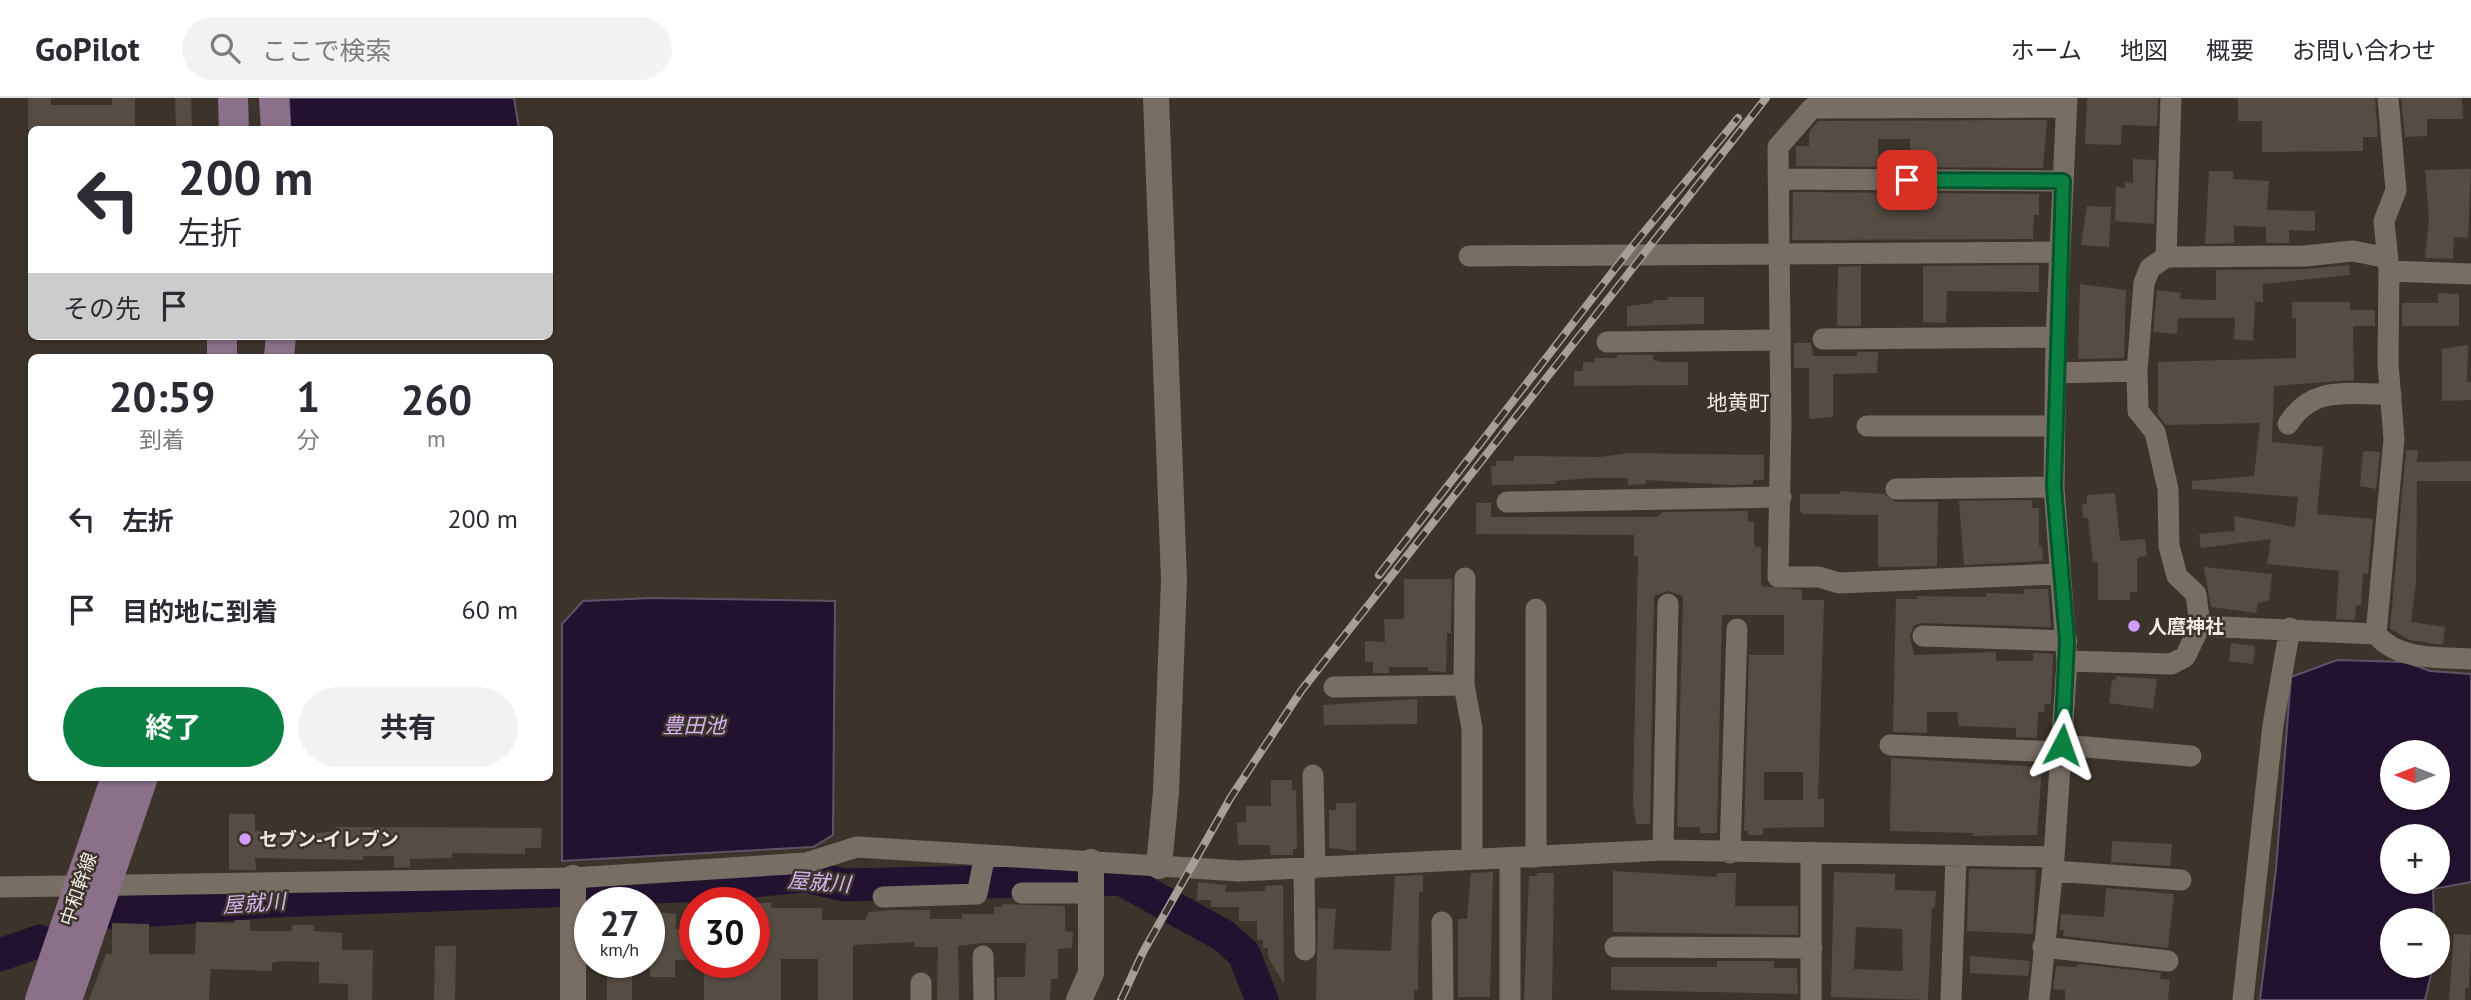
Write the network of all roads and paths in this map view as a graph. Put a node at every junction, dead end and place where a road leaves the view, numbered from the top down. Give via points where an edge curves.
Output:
1 (217, 98) edge
2 (233, 98) edge
3 (256, 98) edge
4 (274, 98) edge
5 (1156, 98) edge
6 (2171, 98) edge
7 (2388, 98) edge
8 (2067, 102) edge
9 (217, 126) edge
10 (234, 126) edge
11 (257, 126) edge
12 (276, 126) edge
13 (1777, 179) junction
14 (2063, 181) junction
15 (1778, 252) junction
16 (2059, 252) junction
17 (1469, 256) dead end
18 (2166, 257) junction
19 (2388, 264) junction
20 (2471, 274) edge
21 (2056, 337) junction
22 (1823, 339) dead end
23 (1779, 340) junction
24 (1607, 342) dead end
25 (2137, 371) junction
26 (2055, 373) junction
27 (2390, 394) junction
28 (2288, 424) dead end
29 (1867, 426) dead end
30 (2055, 426) junction
31 (2054, 487) junction
32 (1896, 489) dead end
33 (1781, 497) junction
34 (1507, 502) dead end
35 (2059, 574) junction
36 (1465, 578) dead end
37 (1668, 604) dead end
38 (1536, 610) dead end
39 (2200, 626) junction
40 (2290, 628) junction
41 (1737, 629) dead end
42 (2376, 635) junction
43 (1923, 636) dead end
44 (2067, 651) junction
45 (2471, 659) edge
46 (1464, 685) junction
47 (1334, 687) dead end
48 (1890, 745) dead end
49 (2062, 749) junction
50 (2191, 756) dead end
51 (1313, 775) dead end
52 (115, 781) edge
53 (141, 781) edge
54 (1663, 850) junction
55 (1730, 853) junction
56 (985, 855) junction
57 (1811, 855) junction
58 (1956, 856) junction
59 (1536, 857) junction
60 (1510, 858) junction
61 (1472, 859) junction
62 (2054, 864) junction
63 (1160, 866) junction
64 (1310, 868) junction
65 (573, 878) junction
66 (1091, 878) junction
67 (2181, 880) dead end
68 (94, 885) junction
69 (0, 887) edge
70 (1022, 893) dead end
71 (883, 897) dead end
72 (1442, 922) dead end
73 (1615, 947) dead end
74 (2043, 947) junction
75 (1812, 948) junction
76 (1305, 950) dead end
77 (983, 956) dead end
78 (2168, 961) dead end
79 (40, 1000) edge
80 (67, 1000) edge
81 (573, 1000) edge
82 (984, 1000) edge
83 (1079, 1000) edge
84 (1443, 1000) edge
85 (1510, 1000) edge
86 (1811, 1000) edge
87 (1951, 1000) edge
88 (2039, 1000) edge
89 (2243, 1000) edge

1 - 9 main road
2 - 10 main road
3 - 11 main road
4 - 12 main road
5 - 63 street via 1174,580
6 - 18 street
7 - 19 street via 2396,190 2384,222
8 - 13 street via 1812,108 1777,148
8 - 14 street
13 - 14 street
13 - 15 street
14 - 16 street
15 - 16 street
15 - 17 street
15 - 23 street
16 - 21 street
18 - 19 street via 2353,251
18 - 25 street via 2150,268 2144,283
19 - 20 street
19 - 27 street
21 - 22 street
21 - 26 street
23 - 24 street
23 - 33 street
25 - 26 street
25 - 39 street via 2138,411 2155,432 2168,489 2169,546 2177,576 2196,594
26 - 30 street
27 - 28 street via 2314,397 2299,407
27 - 42 street via 2394,439
29 - 30 street
30 - 31 street
31 - 32 street
31 - 35 street
33 - 34 street
33 - 35 street via 1777,577 1839,583
35 - 44 street
36 - 46 street
37 - 54 street
38 - 59 street
39 - 40 street
39 - 44 street via 2185,657 2171,664
40 - 42 street
40 - 89 street via 2273,725
41 - 55 street
42 - 45 street via 2386,646 2411,655
43 - 44 street
44 - 49 street
46 - 47 street
46 - 61 street via 1472,728
48 - 49 street
49 - 50 street
49 - 62 street
51 - 64 street
52 - 68 main road, 中和幹線
53 - 68 main road, 中和幹線
54 - 55 street
54 - 59 street
55 - 57 street
56 - 65 street via 857,847 806,863
56 - 66 street
56 - 71 street via 976,894
57 - 58 street
57 - 75 street
58 - 62 street
58 - 87 street
59 - 60 street
60 - 61 street
60 - 85 street
61 - 64 street
62 - 67 street
62 - 74 street
63 - 64 street via 1239,871
63 - 66 street
64 - 76 street
65 - 68 street
65 - 81 street
66 - 70 street
66 - 83 street via 1091,973
68 - 69 street
68 - 79 main road, 中和幹線
68 - 80 main road, 中和幹線
72 - 84 street
73 - 75 street
74 - 78 street
74 - 88 street
75 - 86 street
77 - 82 street

